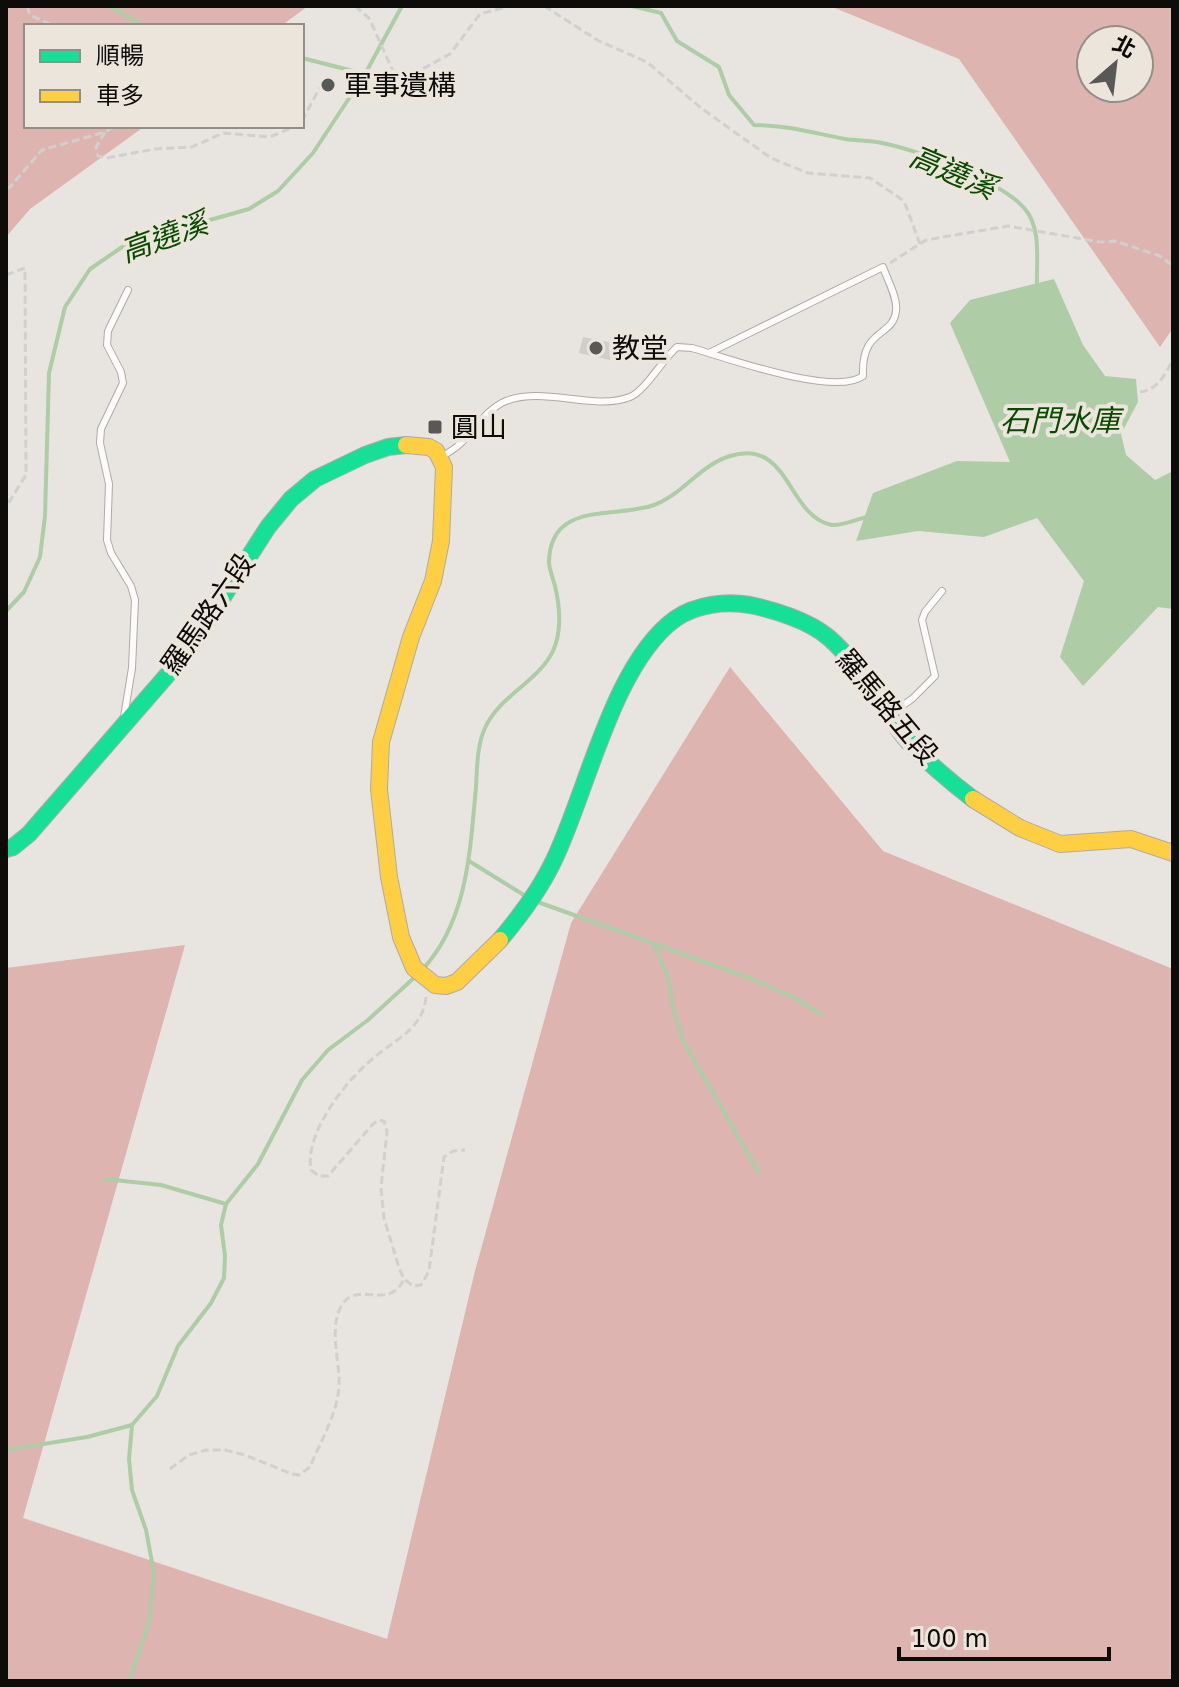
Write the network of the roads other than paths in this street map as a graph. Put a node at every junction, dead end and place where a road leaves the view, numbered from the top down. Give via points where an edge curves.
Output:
1 (128, 290) dead end
2 (709, 353) junction
3 (441, 457) junction
4 (942, 591) dead end
5 (890, 714) junction
6 (123, 724) junction
7 (6, 849) edge
8 (1173, 853) edge

1 - 6 lane via 108,331 107,345 123,383 101,429 100,443 109,484 107,540 135,600
2 - 2 lane via 798,378 855,382 863,376 865,349 873,335 893,321 897,308 883,267
2 - 3 lane via 677,347 630,397 502,402
3 - 5 main road, 羅馬路五段 via 445,476 438,566 381,742 379,789 401,937 421,975 435,985 457,982 528,906 554,860 623,685 653,640 676,618 710,604 778,611 827,636
3 - 6 main road, 羅馬路六段 via 414,444 388,447 304,486 268,527 189,650
4 - 5 lane via 922,620 935,676
5 - 8 main road, 羅馬路五段 via 906,739 970,797 1020,828 1060,844 1131,839
6 - 7 main road, 羅馬路六段 via 29,834

